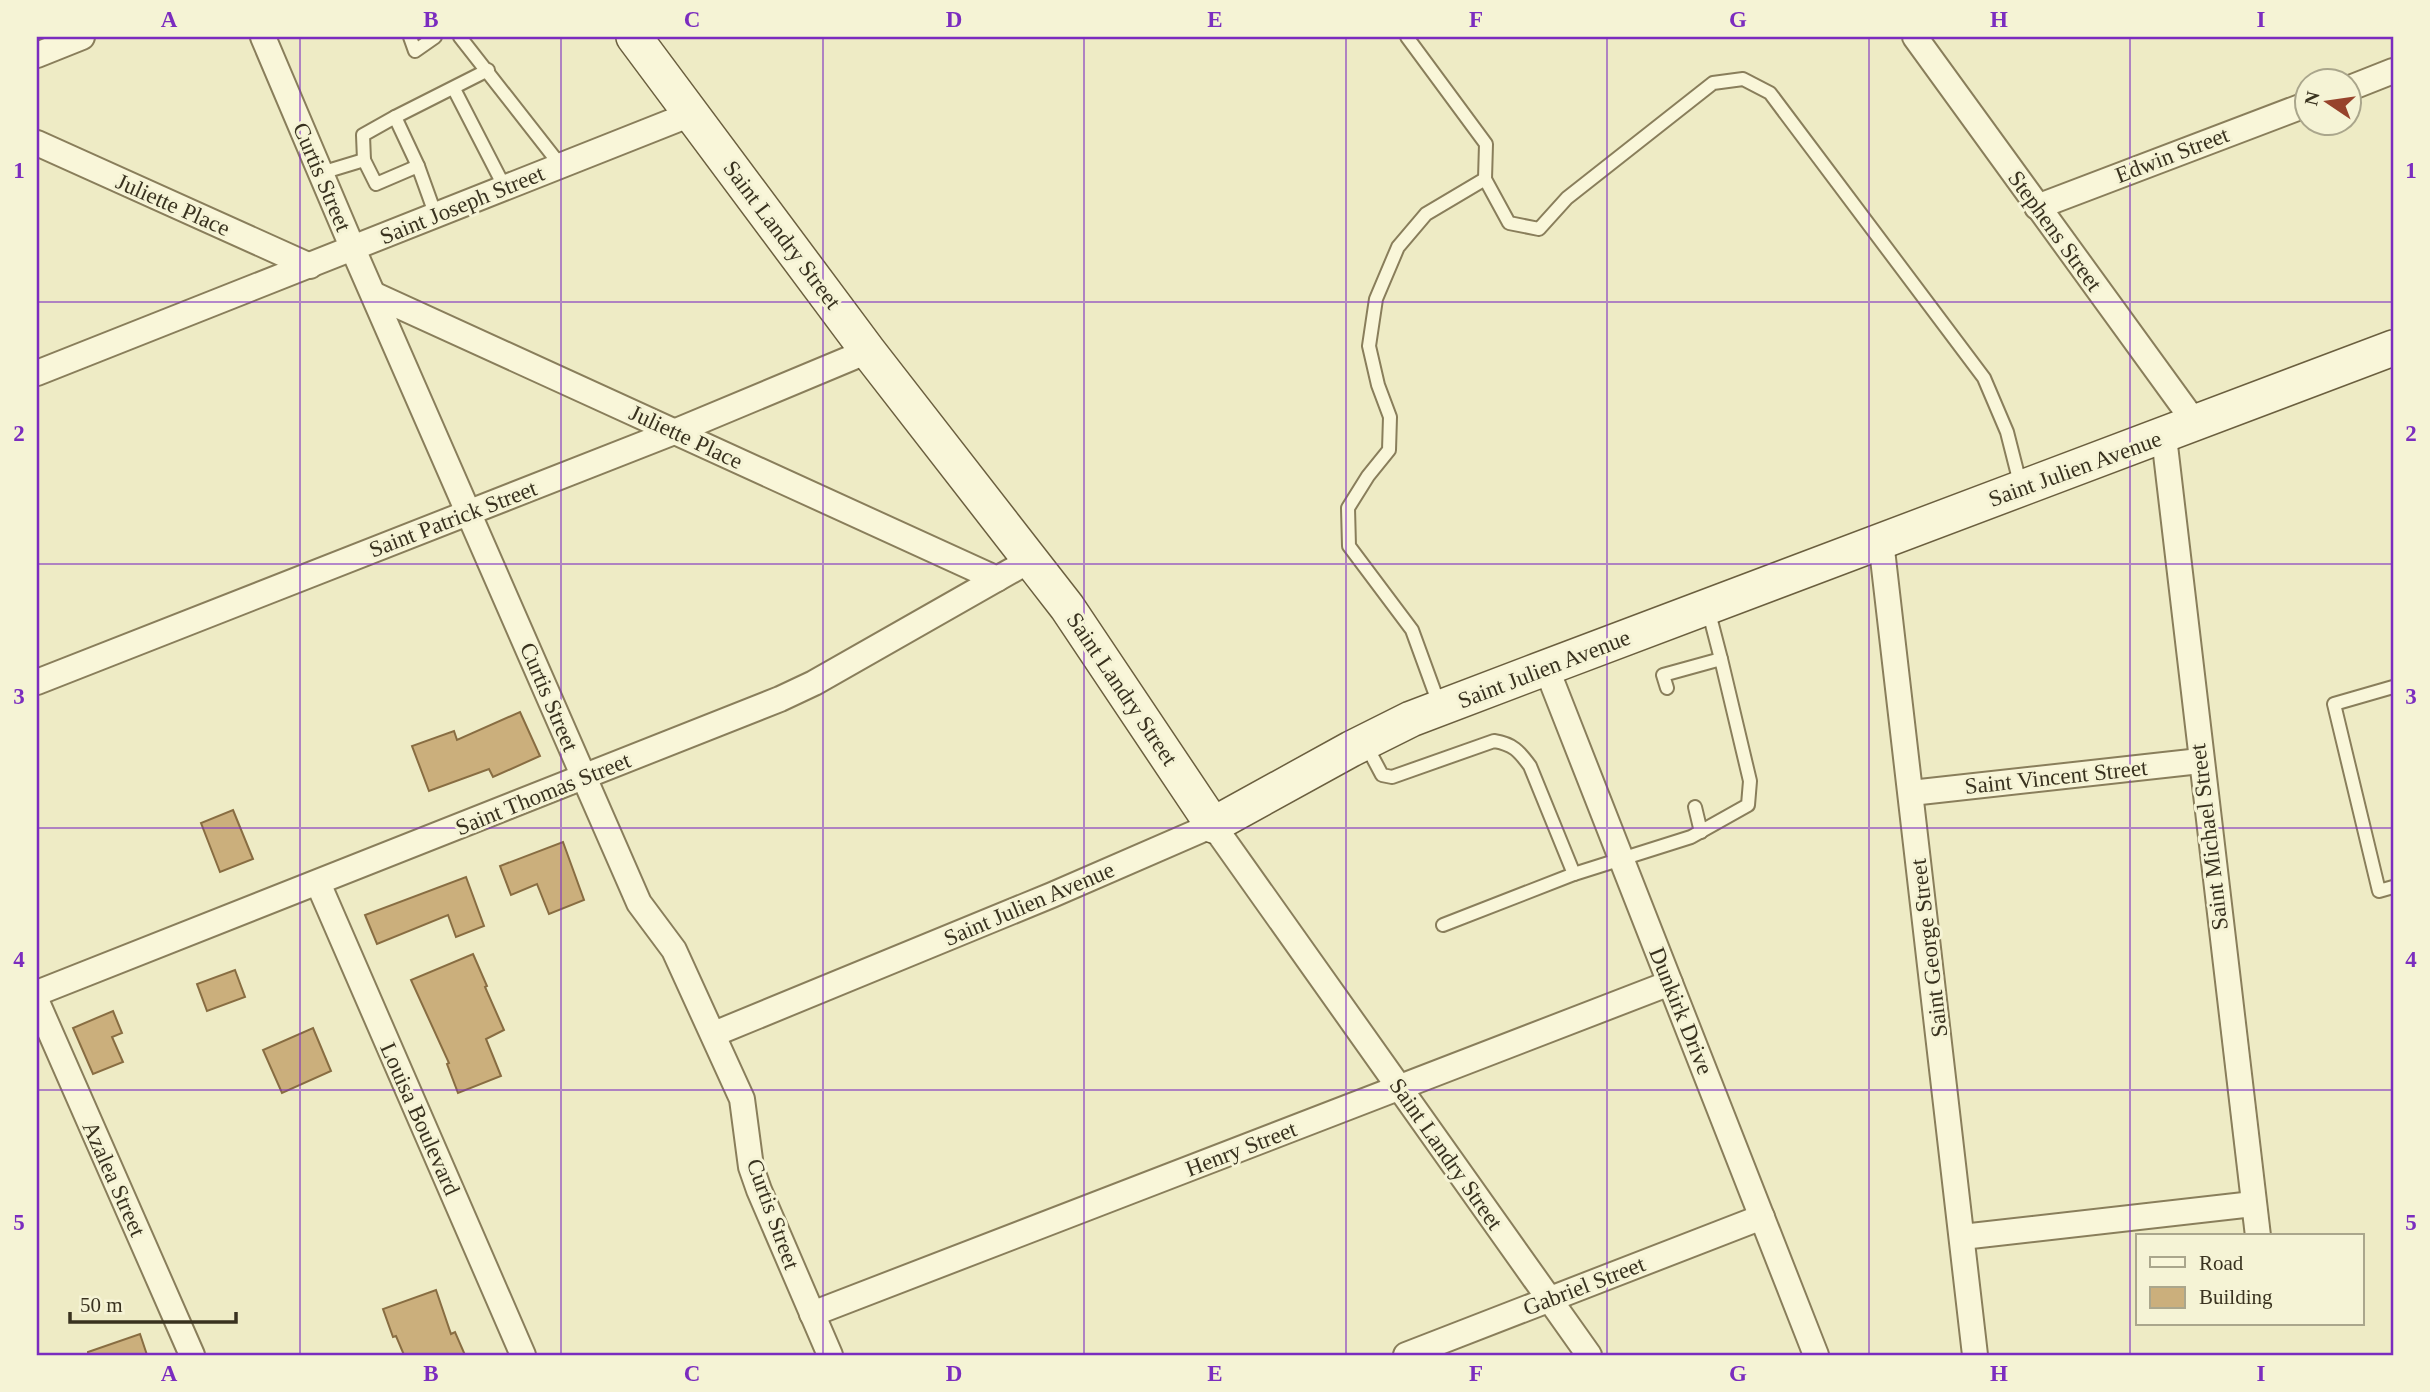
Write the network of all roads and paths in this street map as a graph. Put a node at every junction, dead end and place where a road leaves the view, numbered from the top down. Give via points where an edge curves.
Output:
1 (82, 37) edge
2 (263, 37) edge
3 (410, 37) edge
4 (435, 37) edge
5 (460, 37) edge
6 (634, 37) edge
7 (1408, 37) edge
8 (1915, 37) edge
9 (37, 55) edge
10 (488, 70) junction
11 (2393, 71) edge
12 (2364, 82) edge
13 (454, 89) junction
14 (2294, 109) edge
15 (691, 114) junction
16 (395, 117) junction
17 (37, 144) edge
18 (365, 160) junction
19 (418, 166) junction
20 (561, 166) junction
21 (321, 173) junction
22 (1485, 179) junction
23 (505, 188) junction
24 (2037, 207) junction
25 (436, 216) junction
26 (353, 249) junction
27 (310, 266) junction
28 (375, 295) junction
29 (2393, 348) edge
30 (867, 351) junction
31 (37, 373) edge
32 (2196, 424) junction
33 (674, 432) junction
34 (2164, 437) junction
35 (2021, 487) junction
36 (469, 513) junction
37 (1881, 541) junction
38 (1032, 559) junction
39 (997, 579) junction
40 (1707, 608) junction
41 (1721, 659) junction
42 (1546, 667) junction
43 (37, 682) edge
44 (2393, 687) edge
45 (1667, 688) dead end
46 (1441, 708) junction
47 (1365, 742) junction
48 (2200, 761) junction
49 (584, 778) junction
50 (1911, 793) junction
51 (1695, 807) dead end
52 (1213, 825) junction
53 (1701, 832) junction
54 (1621, 858) junction
55 (1574, 874) junction
56 (318, 883) junction
57 (2393, 887) edge
58 (1443, 925) dead end
59 (1670, 983) junction
60 (37, 993) edge
61 (37, 1002) edge
62 (714, 1034) junction
63 (1400, 1088) junction
64 (2253, 1203) junction
65 (1762, 1217) junction
66 (2258, 1234) edge
67 (1962, 1237) junction
68 (1550, 1300) junction
69 (812, 1314) junction
70 (192, 1355) edge
71 (523, 1355) edge
72 (830, 1355) edge
73 (1406, 1355) edge
74 (1589, 1355) edge
75 (1815, 1355) edge
76 (1975, 1355) edge

1 - 9 street
2 - 21 street, Curtis Street
3 - 4 lane via 415,51
5 - 10 lane
6 - 15 street, Saint Landry Street
7 - 22 lane via 1486,144
8 - 24 street, Stephens Street
10 - 13 lane
10 - 20 lane
11 - 12 street
13 - 16 lane
13 - 23 lane
14 - 24 street, Edwin Street
15 - 20 street, Saint Joseph Street
15 - 30 street, Saint Landry Street
16 - 18 lane via 363,135
16 - 19 lane
17 - 27 street, Juliette Place
18 - 19 lane via 376,184
18 - 21 lane
19 - 25 lane
20 - 23 street, Saint Joseph Street
21 - 26 street, Curtis Street
22 - 35 lane via 1509,223 1539,229 1567,198 1713,83 1742,79 1770,93 1984,379 2007,432
22 - 46 lane via 1426,214 1398,247 1376,299 1369,346 1390,416 1390,450 1348,508 1349,546 1412,630
23 - 25 street, Saint Joseph Street
24 - 32 street, Stephens Street
25 - 26 street, Saint Joseph Street
26 - 27 street, Saint Joseph Street
26 - 28 street, Curtis Street
27 - 31 street, Saint Joseph Street
28 - 33 street, Juliette Place
28 - 36 street, Curtis Street
29 - 32 street, Saint Julien Avenue
30 - 33 street, Saint Patrick Street
30 - 38 street, Saint Landry Street
32 - 34 street, Saint Julien Avenue
33 - 36 street, Saint Patrick Street
33 - 39 street, Juliette Place
34 - 35 street, Saint Julien Avenue
34 - 48 street, Saint Michael Street
35 - 37 street, Saint Julien Avenue
36 - 43 street, Saint Patrick Street
36 - 49 street, Curtis Street
37 - 40 street, Saint Julien Avenue
37 - 50 street, Saint George Street
38 - 39 street, Saint Thomas Street
38 - 52 street, Saint Landry Street via 1110,667
39 - 49 street, Saint Thomas Street via 814,683
40 - 41 lane
40 - 42 street, Saint Julien Avenue
41 - 45 lane via 1663,674
41 - 53 lane via 1750,780 1748,805
42 - 46 street, Saint Julien Avenue
42 - 54 street, Dunkirk Drive
44 - 57 lane via 2334,704 2379,891
46 - 47 street, Saint Julien Avenue
47 - 52 street, Saint Julien Avenue
47 - 55 lane via 1382,775 1392,777 1494,741 1508,743 1530,766
48 - 50 street, Saint Vincent Street
48 - 64 street, Saint Michael Street
49 - 56 street, Saint Thomas Street
49 - 62 street, Curtis Street via 639,903 674,950
50 - 67 street, Saint George Street
51 - 53 lane
52 - 62 street, Saint Julien Avenue
52 - 63 street, Saint Landry Street
53 - 54 lane
54 - 55 lane
54 - 59 street, Dunkirk Drive
55 - 58 lane
56 - 60 street, Saint Thomas Street
56 - 71 street, Louisa Boulevard
59 - 63 street, Henry Street
59 - 65 street, Dunkirk Drive
61 - 70 street, Azalea Street
62 - 69 street, Curtis Street via 742,1099 751,1167 759,1190
63 - 68 street, Saint Landry Street
63 - 69 street, Henry Street
64 - 66 street, Saint Michael Street
64 - 67 street
65 - 68 street, Gabriel Street
65 - 75 street, Dunkirk Drive
67 - 76 street, Saint George Street
68 - 73 street, Gabriel Street
68 - 74 street, Saint Landry Street
69 - 72 street, Curtis Street

